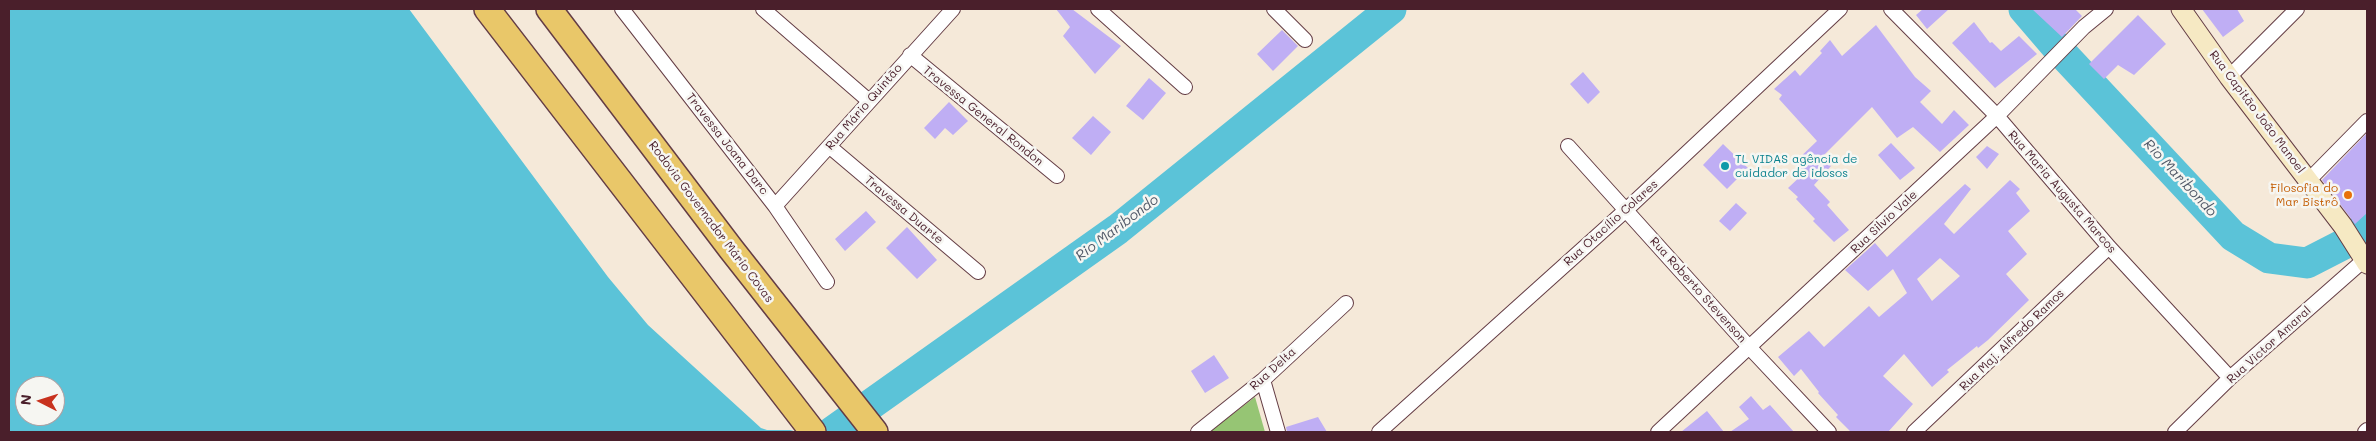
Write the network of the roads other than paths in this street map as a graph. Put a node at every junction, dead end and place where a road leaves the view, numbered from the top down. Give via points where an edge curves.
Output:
1 (487, 9) edge
2 (549, 9) edge
3 (622, 9) edge
4 (764, 9) edge
5 (953, 9) edge
6 (1098, 9) edge
7 (1274, 9) edge
8 (1840, 9) edge
9 (1891, 9) edge
10 (2106, 9) edge
11 (2181, 9) edge
12 (2297, 9) edge
13 (1305, 40) dead end
14 (910, 55) junction
15 (2229, 77) junction
16 (1185, 87) dead end
17 (869, 101) junction
18 (1997, 116) junction
19 (2367, 121) edge
20 (1568, 146) dead end
21 (830, 147) junction
22 (1057, 176) dead end
23 (2309, 180) junction
24 (775, 206) junction
25 (1626, 210) junction
26 (2109, 247) junction
27 (2362, 256) edge
28 (978, 272) dead end
29 (827, 282) dead end
30 (1346, 303) dead end
31 (1750, 348) junction
32 (2230, 378) junction
33 (1263, 380) junction
34 (813, 432) edge
35 (875, 432) edge
36 (1198, 432) edge
37 (1278, 432) edge
38 (1379, 432) edge
39 (1658, 432) edge
40 (1829, 432) edge
41 (1914, 432) edge
42 (2175, 432) edge

1 - 34 highway
2 - 35 highway, Rodovia Governador Mário Covas via 827,374
3 - 24 street, Travessa Joana Darc
4 - 17 street
5 - 14 street, Rua Mário Quintão
6 - 16 street
7 - 13 street
8 - 25 street, Rua Otacílio Colares
9 - 18 street, Rua Maria Augusta Marcos
10 - 18 street, Rua Silvio Vale via 2052,58
11 - 15 main road, Rua Capitão João Manoel
12 - 15 street
14 - 17 street, Rua Mário Quintão
14 - 22 street, Travessa General Rondon
15 - 23 main road, Rua Capitão João Manoel
17 - 21 street, Rua Mário Quintão
18 - 26 street, Rua Maria Augusta Marcos
18 - 31 street, Rua Silvio Vale
19 - 23 street
20 - 25 street, Rua Roberto Stevenson
21 - 24 street, Rua Mário Quintão
21 - 28 street, Travessa Duarte
23 - 27 main road, Rua Capitão João Manoel
24 - 29 street, Travessa Joana Darc
25 - 31 street, Rua Roberto Stevenson
25 - 38 street, Rua Otacílio Colares
26 - 32 street, Rua Maria Augusta Marcos
26 - 41 street, Rua Maj. Alfredo Ramos
27 - 32 street, Rua Victor Amaral
30 - 33 street, Rua Delta
31 - 39 street, Rua Silvio Vale
31 - 40 street, Rua Roberto Stevenson
32 - 42 street, Rua Victor Amaral
33 - 36 street, Rua Delta
33 - 37 street

